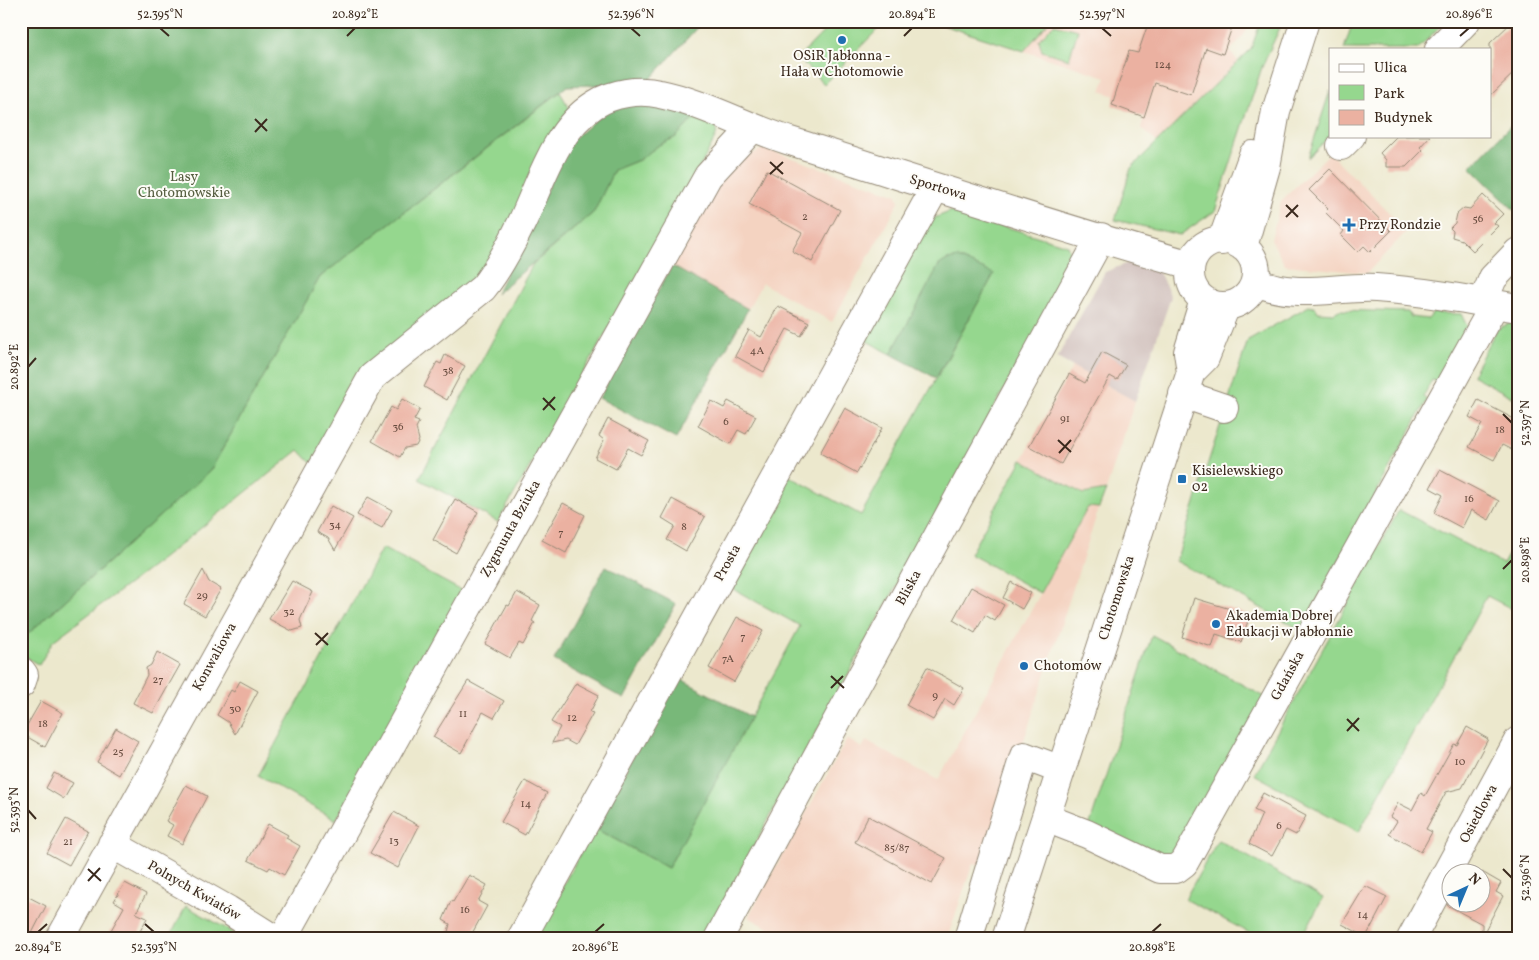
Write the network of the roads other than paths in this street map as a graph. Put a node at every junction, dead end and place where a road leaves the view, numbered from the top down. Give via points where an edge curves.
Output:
1 (1306, 21) edge
2 (1466, 21) edge
3 (1439, 48) edge
4 (751, 128) junction
5 (935, 188) junction
6 (1100, 237) junction
7 (1232, 244) junction
8 (1518, 252) edge
9 (1191, 265) junction
10 (1255, 281) junction
11 (1215, 303) junction
12 (1498, 305) edge
13 (372, 377) joint
14 (1187, 383) junction
15 (1224, 408) dead end
16 (21, 670) edge
17 (21, 684) edge
18 (1518, 741) edge
19 (1061, 770) junction
20 (1046, 818) junction
21 (112, 844) junction
22 (60, 939) edge
23 (274, 939) edge
24 (283, 939) edge
25 (521, 939) edge
26 (718, 939) edge
27 (968, 939) edge
28 (1006, 939) edge
29 (1411, 939) edge

1 - 7 street via 1276,111 1266,168
2 - 3 street
4 - 5 street, Sportowa
4 - 13 street, Sportowa via 689,101 658,93 631,92 601,101 580,116 550,160 522,223 495,273 483,288
4 - 24 street, Zygmunta Bziuka via 708,176
5 - 6 street, Sportowa
5 - 25 street, Prosta
6 - 9 street, Sportowa
6 - 26 street, Bliska
7 - 9 street via 1207,244 1199,250
7 - 10 street via 1254,262
8 - 12 street, Gdańska via 1494,278
9 - 11 street via 1193,286
10 - 11 street via 1246,297 1239,302
10 - 12 street via 1269,288 1293,291 1376,288
11 - 14 street via 1205,358
12 - 20 street, Gdańska via 1184,863 1176,869 1160,869
13 - 21 street, Konwaliowa
14 - 15 street
14 - 19 street, Chotomowska
16 - 17 street via 24,675
18 - 29 street, Osiedlowa
19 - 20 street, Chotomowska
19 - 27 street via 1024,756
20 - 28 street, Chotomowska
21 - 22 street, Konwaliowa
21 - 23 street, Polnych Kwiatów

